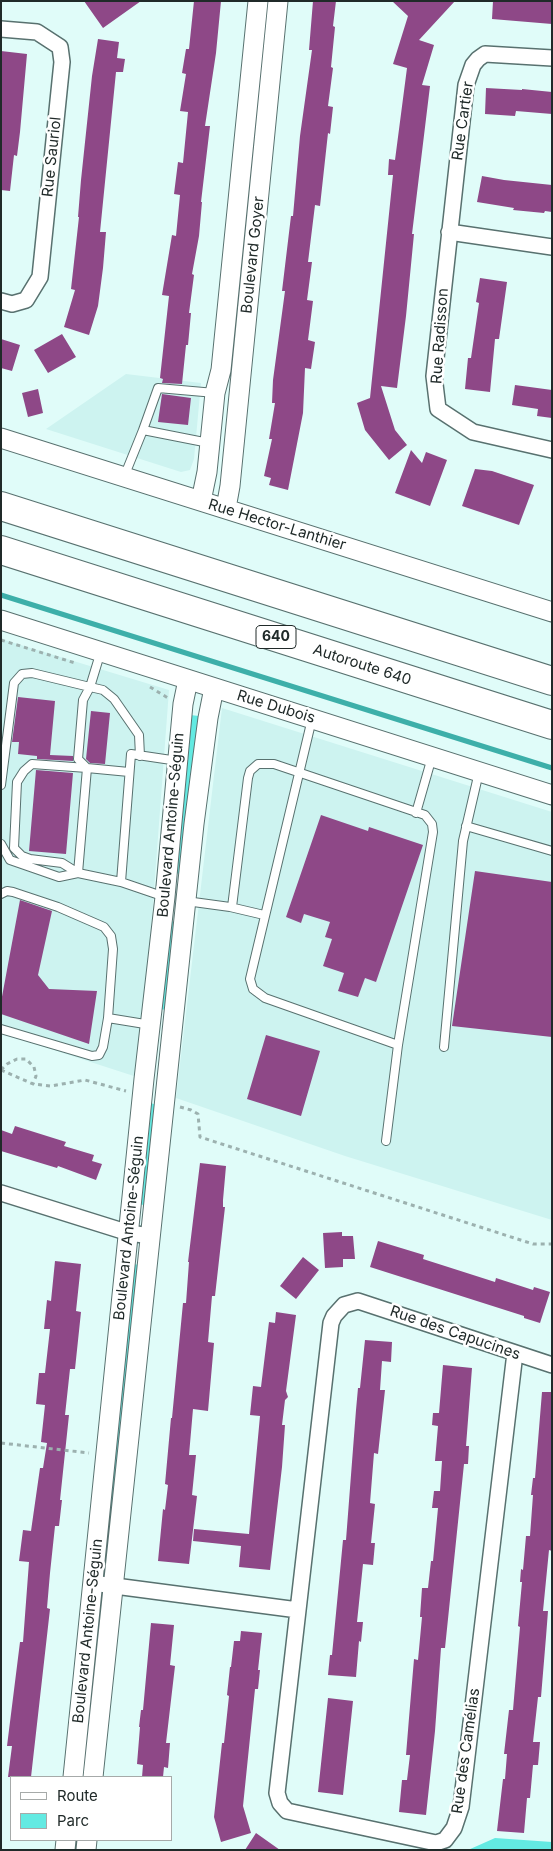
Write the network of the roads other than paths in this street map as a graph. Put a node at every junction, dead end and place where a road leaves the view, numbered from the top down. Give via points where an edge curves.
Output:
1 (258, 1) edge
2 (278, 1) edge
3 (1, 29) edge
4 (552, 58) edge
5 (450, 232) junction
6 (552, 246) edge
7 (1, 301) edge
8 (215, 393) junction
9 (143, 430) junction
10 (1, 438) edge
11 (210, 443) junction
12 (552, 450) edge
13 (124, 477) junction
14 (201, 501) junction
15 (1, 506) edge
16 (226, 508) junction
17 (1, 550) edge
18 (552, 612) edge
19 (1, 620) edge
20 (101, 651) junction
21 (188, 680) junction
22 (552, 681) edge
23 (90, 687) junction
24 (214, 688) junction
25 (312, 718) junction
26 (552, 725) edge
27 (140, 756) junction
28 (432, 757) junction
29 (178, 761) junction
30 (88, 768) junction
31 (130, 772) junction
32 (479, 772) junction
33 (299, 773) junction
34 (1, 785) edge
35 (552, 795) edge
36 (416, 812) junction
37 (466, 826) junction
38 (1, 844) edge
39 (552, 851) edge
40 (78, 873) junction
41 (120, 882) junction
42 (1, 894) edge
43 (165, 897) junction
44 (186, 901) junction
45 (232, 907) junction
46 (264, 916) junction
47 (108, 1018) junction
48 (151, 1024) junction
49 (173, 1028) junction
50 (1, 1029) edge
51 (398, 1045) junction
52 (444, 1047) dead end
53 (386, 1141) dead end
54 (1, 1193) edge
55 (129, 1233) junction
56 (151, 1236) junction
57 (358, 1301) joint
58 (515, 1353) junction
59 (552, 1365) edge
60 (92, 1583) junction
61 (114, 1586) junction
62 (298, 1610) junction
63 (73, 1776) edge
64 (94, 1776) edge

1 - 8 street, Boulevard Goyer via 221,370
2 - 16 street, Boulevard Goyer
3 - 7 street, Rue Sauriol via 37,32 60,47 62,62 40,277 26,300 12,304
4 - 5 street, Rue Cartier via 485,54 473,65 466,85
5 - 6 street
5 - 12 street, Rue Radisson via 434,376 438,409 473,432
8 - 9 lane via 158,388
8 - 11 street, Boulevard Goyer
9 - 11 lane
9 - 13 lane
10 - 13 street, Rue Hector-Lanthier
11 - 14 street, Boulevard Goyer
13 - 14 street, Rue Hector-Lanthier
14 - 16 street, Rue Hector-Lanthier
15 - 22 highway
16 - 18 street, Rue Hector-Lanthier
17 - 26 highway, Autoroute 640 / 640
19 - 20 street, Rue Dubois
20 - 21 street, Rue Dubois
20 - 23 lane
21 - 24 street, Rue Dubois
21 - 29 street, Boulevard Antoine-Séguin
23 - 27 lane via 103,690 114,699 139,735
23 - 30 lane via 83,700 78,759
23 - 34 lane via 32,673 22,674 14,683
24 - 25 street, Rue Dubois
24 - 44 street, Boulevard Antoine-Séguin
25 - 28 street, Rue Dubois
25 - 33 lane
27 - 29 lane
27 - 31 lane via 131,754
28 - 32 street, Rue Dubois
28 - 36 lane
29 - 43 street, Boulevard Antoine-Séguin
30 - 31 lane
30 - 40 lane
30 - 40 lane via 32,764 17,782 14,848 22,856 62,862
31 - 41 lane
32 - 35 street, Rue Dubois
32 - 37 lane
33 - 36 lane
33 - 45 lane via 266,763 258,764 250,771
33 - 46 lane
36 - 51 lane via 432,824 433,832
37 - 39 lane
37 - 52 lane
38 - 40 lane via 10,860 59,878
40 - 41 lane
41 - 43 lane
42 - 47 lane via 13,892 104,927 113,948
43 - 44 street
43 - 48 street, Boulevard Antoine-Séguin
44 - 45 lane
44 - 49 street, Boulevard Antoine-Séguin
45 - 46 lane
46 - 51 lane via 250,979 253,988 265,998
47 - 48 lane
47 - 50 lane via 100,1055 92,1056
48 - 49 street
48 - 55 street, Boulevard Antoine-Séguin
49 - 56 street, Boulevard Antoine-Séguin
51 - 53 lane
54 - 55 street
55 - 56 street
55 - 60 street, Boulevard Antoine-Séguin
56 - 61 street, Boulevard Antoine-Séguin
57 - 58 street, Rue des Capucines
57 - 62 street, Rue des Camélias via 344,1305 331,1323
58 - 59 street, Rue des Capucines
58 - 62 street, Rue des Camélias via 461,1807 454,1828 445,1840 430,1842 287,1811 280,1804 278,1793
60 - 61 street
60 - 63 street, Boulevard Antoine-Séguin
61 - 62 street
61 - 64 street, Boulevard Antoine-Séguin

